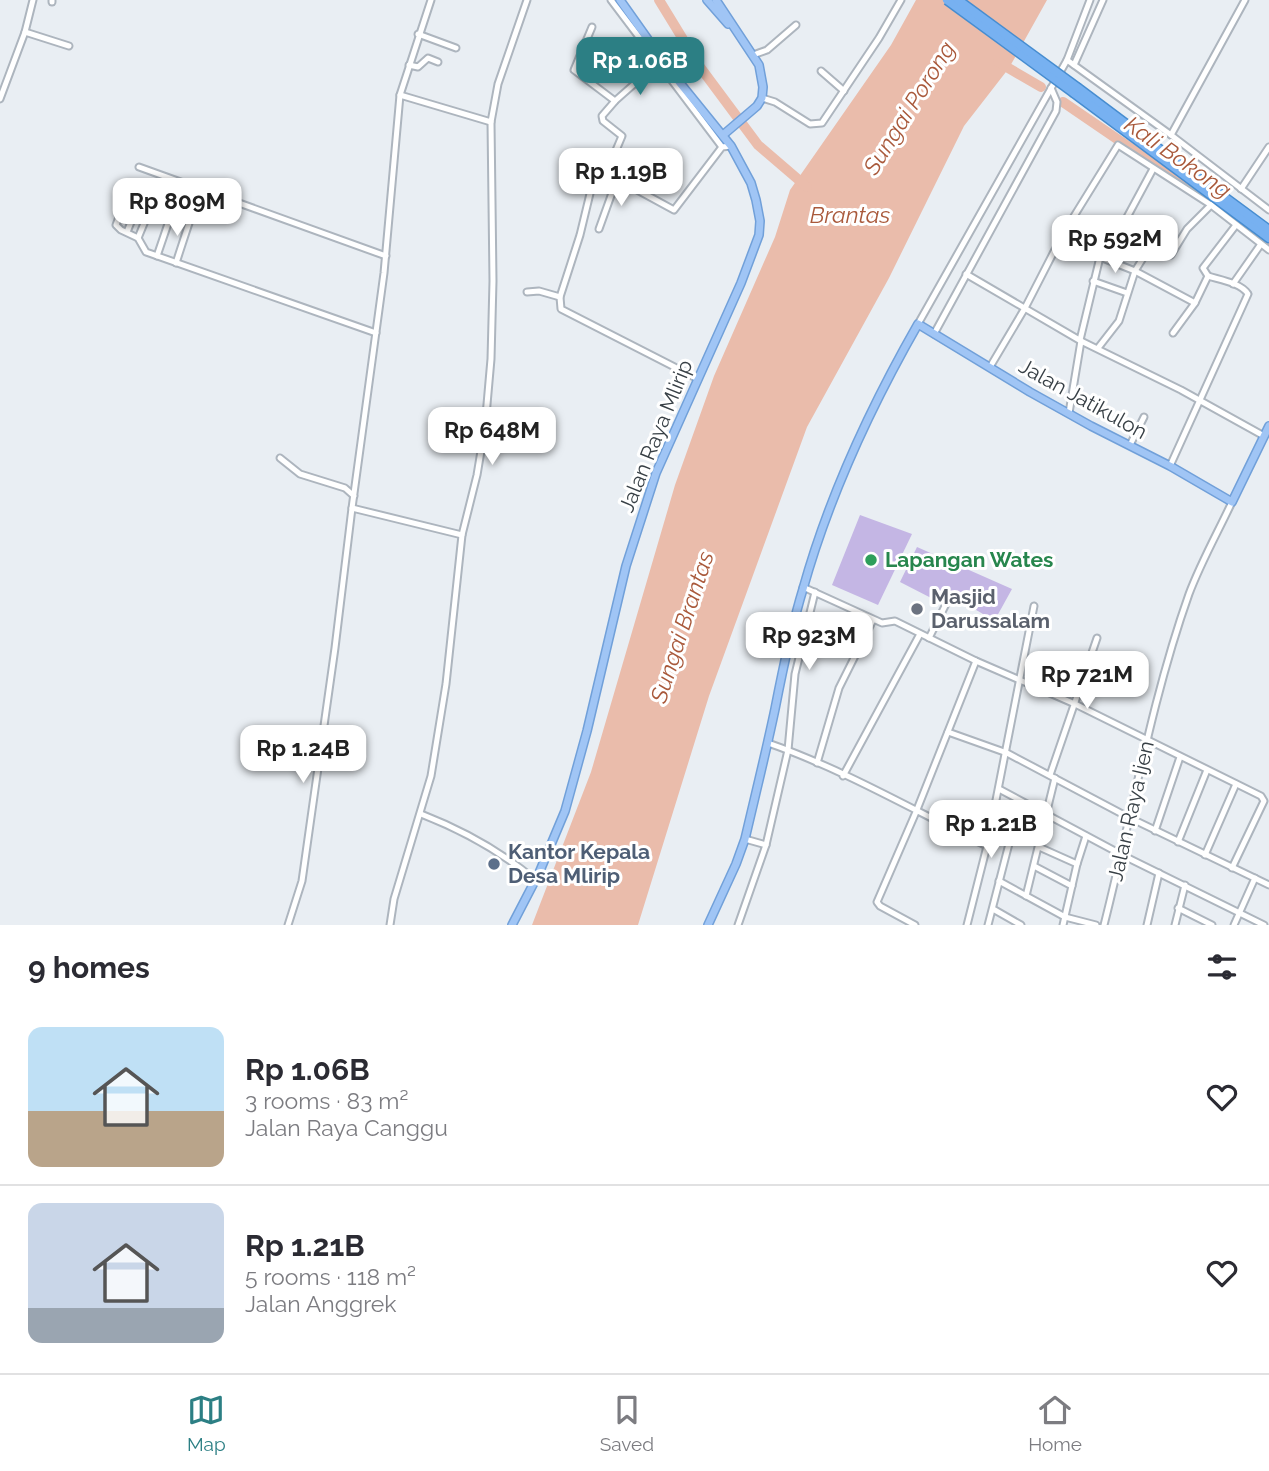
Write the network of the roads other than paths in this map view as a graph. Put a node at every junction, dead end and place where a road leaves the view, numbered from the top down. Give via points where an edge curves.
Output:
1 (33, 0) edge
2 (431, 0) edge
3 (527, 0) edge
4 (611, 0) edge
5 (620, 0) edge
6 (707, 0) edge
7 (716, 0) edge
8 (901, 0) edge
9 (947, 0) edge
10 (958, 0) edge
11 (1090, 0) edge
12 (1102, 0) edge
13 (1245, 0) edge
14 (796, 25) dead end
15 (592, 27) dead end
16 (732, 27) junction
17 (25, 33) junction
18 (418, 34) junction
19 (69, 46) dead end
20 (456, 48) dead end
21 (753, 55) junction
22 (1067, 60) junction
23 (438, 62) dead end
24 (658, 63) junction
25 (409, 65) junction
26 (1074, 65) junction
27 (821, 71) dead end
28 (1051, 88) junction
29 (844, 91) junction
30 (1076, 91) junction
31 (400, 95) junction
32 (0, 99) edge
33 (762, 99) junction
34 (615, 101) junction
35 (491, 122) junction
36 (723, 135) junction
37 (1171, 135) junction
38 (731, 146) junction
39 (722, 147) junction
40 (1269, 147) edge
41 (584, 161) dead end
42 (138, 167) dead end
43 (1153, 169) junction
44 (604, 173) junction
45 (617, 179) junction
46 (1241, 189) junction
47 (128, 193) dead end
48 (141, 197) dead end
49 (152, 204) dead end
50 (1211, 205) junction
51 (1269, 210) edge
52 (172, 212) dead end
53 (190, 220) dead end
54 (1236, 225) junction
55 (599, 229) dead end
56 (1269, 230) edge
57 (127, 232) junction
58 (138, 238) junction
59 (1269, 238) edge
60 (1261, 244) junction
61 (1269, 250) edge
62 (1171, 255) dead end
63 (157, 256) junction
64 (386, 256) junction
65 (176, 263) junction
66 (1135, 271) junction
67 (966, 274) junction
68 (1208, 276) junction
69 (1093, 281) junction
70 (1233, 284) junction
71 (527, 292) dead end
72 (1127, 293) junction
73 (561, 297) junction
74 (1195, 303) junction
75 (1025, 309) junction
76 (918, 324) junction
77 (376, 332) junction
78 (1173, 333) dead end
79 (934, 334) junction
80 (1081, 340) junction
81 (1098, 348) junction
82 (990, 367) junction
83 (698, 379) junction
84 (1201, 401) junction
85 (1069, 413) junction
86 (442, 416) dead end
87 (1144, 417) dead end
88 (1269, 426) edge
89 (485, 427) junction
90 (1264, 436) junction
91 (1129, 445) junction
92 (280, 458) dead end
93 (1170, 466) junction
94 (354, 496) junction
95 (1232, 502) junction
96 (352, 508) junction
97 (462, 535) junction
98 (803, 587) junction
99 (815, 592) junction
100 (948, 600) dead end
101 (1034, 606) dead end
102 (873, 620) junction
103 (920, 634) junction
104 (929, 638) junction
105 (1097, 638) dead end
106 (976, 661) junction
107 (782, 671) junction
108 (795, 674) junction
109 (1019, 680) junction
110 (1075, 704) junction
111 (948, 732) junction
112 (1147, 741) junction
113 (768, 743) junction
114 (788, 750) junction
115 (1007, 753) junction
116 (1180, 757) junction
117 (817, 763) junction
118 (1206, 770) junction
119 (843, 776) junction
120 (1053, 777) junction
121 (1236, 784) junction
122 (999, 789) junction
123 (1020, 801) junction
124 (916, 812) junction
125 (421, 814) junction
126 (1047, 816) junction
127 (1128, 817) junction
128 (1155, 831) junction
129 (1086, 836) junction
130 (745, 839) junction
131 (1178, 842) junction
132 (766, 845) junction
133 (987, 846) junction
134 (1039, 847) junction
135 (1122, 855) junction
136 (1205, 855) junction
137 (1077, 864) junction
138 (1034, 866) junction
139 (1232, 868) junction
140 (1159, 873) junction
141 (1255, 878) junction
142 (535, 880) junction
143 (999, 881) junction
144 (1185, 885) junction
145 (1072, 886) junction
146 (1269, 886) edge
147 (1026, 896) junction
148 (1178, 908) junction
149 (993, 909) junction
150 (1240, 913) junction
151 (1065, 916) junction
152 (906, 923) edge
153 (969, 924) edge
154 (288, 925) edge
155 (390, 925) edge
156 (512, 925) edge
157 (708, 925) edge
158 (738, 925) edge
159 (915, 925) edge
160 (988, 925) edge
161 (1021, 925) edge
162 (1063, 925) edge
163 (1096, 925) edge
164 (1104, 925) edge
165 (1147, 925) edge
166 (1175, 925) edge
167 (1212, 925) edge
168 (1234, 925) edge
169 (1264, 925) edge

1 - 17 street
2 - 18 street
3 - 35 street via 498,84
4 - 24 street
5 - 36 main road, Jalan Raya Mlirip
6 - 16 main road
7 - 16 main road
8 - 29 street
9 - 30 highway, bridge
10 - 30 highway, bridge
11 - 22 street
12 - 26 street
13 - 37 street
14 - 21 street via 767,50
15 - 34 street via 574,68
16 - 21 main road
17 - 19 street
17 - 32 street
18 - 20 street
18 - 25 street
21 - 33 main road via 762,75
22 - 26 street
22 - 28 street
23 - 25 street via 428,58 418,67
24 - 34 street
24 - 39 street
25 - 31 street
26 - 37 street
27 - 29 street
28 - 67 street via 1056,111
28 - 76 street
29 - 33 street via 825,119 814,125
30 - 56 highway
30 - 59 highway
31 - 35 street
31 - 64 street
33 - 36 main road
34 - 44 street via 601,119 622,138
35 - 89 street via 493,281
36 - 38 main road, Jalan Raya Mlirip
37 - 46 street
38 - 39 street
38 - 83 main road, Jalan Raya Mlirip via 751,183 759,234
39 - 45 street via 675,210
40 - 46 street
41 - 44 street
42 - 64 street
43 - 50 street
43 - 66 street via 1126,220 1153,241
43 - 75 street via 1118,145 1063,234
44 - 45 street
44 - 73 street via 594,177
45 - 55 street
46 - 51 street
47 - 57 street via 116,225
48 - 57 street
49 - 58 street
50 - 54 street
50 - 62 street via 1187,229
52 - 63 street
53 - 65 street
54 - 60 street
54 - 68 street via 1203,268
57 - 58 street
58 - 63 street via 143,250
60 - 61 street
60 - 70 street
63 - 65 street
64 - 77 street
65 - 77 street
66 - 69 street via 1100,256
66 - 72 street
66 - 74 street
67 - 75 street
67 - 79 street
68 - 70 street
68 - 74 street
69 - 72 street
69 - 80 street
70 - 84 street via 1248,294
71 - 73 street
72 - 81 street via 1119,321
73 - 83 street via 560,307 565,312
74 - 78 street
75 - 80 street
75 - 82 street
76 - 79 main road, Jalan Jatikulon
76 - 98 main road via 887,377 843,474
77 - 94 street
79 - 82 main road, Jalan Jatikulon
80 - 81 street
80 - 85 street
81 - 84 street
82 - 85 main road, Jalan Jatikulon
83 - 142 main road, Jalan Raya Mlirip via 652,484 626,566 565,811
84 - 90 street
84 - 93 street
85 - 91 main road, Jalan Jatikulon
86 - 89 street
87 - 91 street
88 - 90 main road
89 - 97 street
90 - 95 main road
91 - 93 main road, Jalan Jatikulon
92 - 94 street via 300,474 345,488
93 - 95 main road, Jalan Jatikulon
94 - 96 street
95 - 112 street, Jalan Raya Ijen via 1190,591
96 - 97 street
96 - 154 street via 302,881
97 - 125 street via 446,684
98 - 99 street
98 - 107 main road
99 - 102 street
99 - 108 street
100 - 104 street
101 - 109 street
102 - 103 street via 895,621
102 - 117 street via 839,688
103 - 104 street
103 - 119 street
104 - 106 street
105 - 110 street
106 - 109 street
106 - 111 street
107 - 108 street
107 - 113 main road
108 - 114 street
109 - 110 street
109 - 115 street
110 - 112 street
110 - 120 street
111 - 115 street
111 - 124 street
112 - 116 street
112 - 127 street, Jalan Raya Ijen
113 - 114 street
113 - 130 main road
114 - 117 street
114 - 132 street
115 - 120 street
115 - 122 street
116 - 118 street
116 - 128 street
117 - 119 street
118 - 121 street
118 - 131 street
119 - 124 street
120 - 126 street
120 - 127 street
121 - 136 street
121 - 139 street via 1264,801
122 - 123 street
122 - 133 street
123 - 126 street
123 - 143 street
124 - 133 street
124 - 152 street via 877,902
125 - 142 street via 458,829
125 - 155 street
126 - 129 street
126 - 134 street
127 - 128 street
127 - 135 street, Jalan Raya Ijen
128 - 131 street
129 - 135 street
129 - 137 street
130 - 132 street
130 - 157 main road
131 - 136 street
132 - 158 street
133 - 153 street
134 - 137 street
134 - 138 street
135 - 140 street
135 - 164 street, Jalan Raya Ijen
136 - 139 street
137 - 145 street
138 - 145 street
138 - 147 street
139 - 141 street
140 - 144 street
140 - 165 street
141 - 146 street
141 - 150 street
142 - 156 main road, Jalan Raya Mlirip
143 - 147 street
143 - 149 street
144 - 148 street
144 - 150 street
145 - 151 street
147 - 151 street
148 - 166 street
148 - 167 street
149 - 160 street
149 - 161 street
150 - 168 street
150 - 169 street
151 - 162 street
151 - 163 street
152 - 159 street

